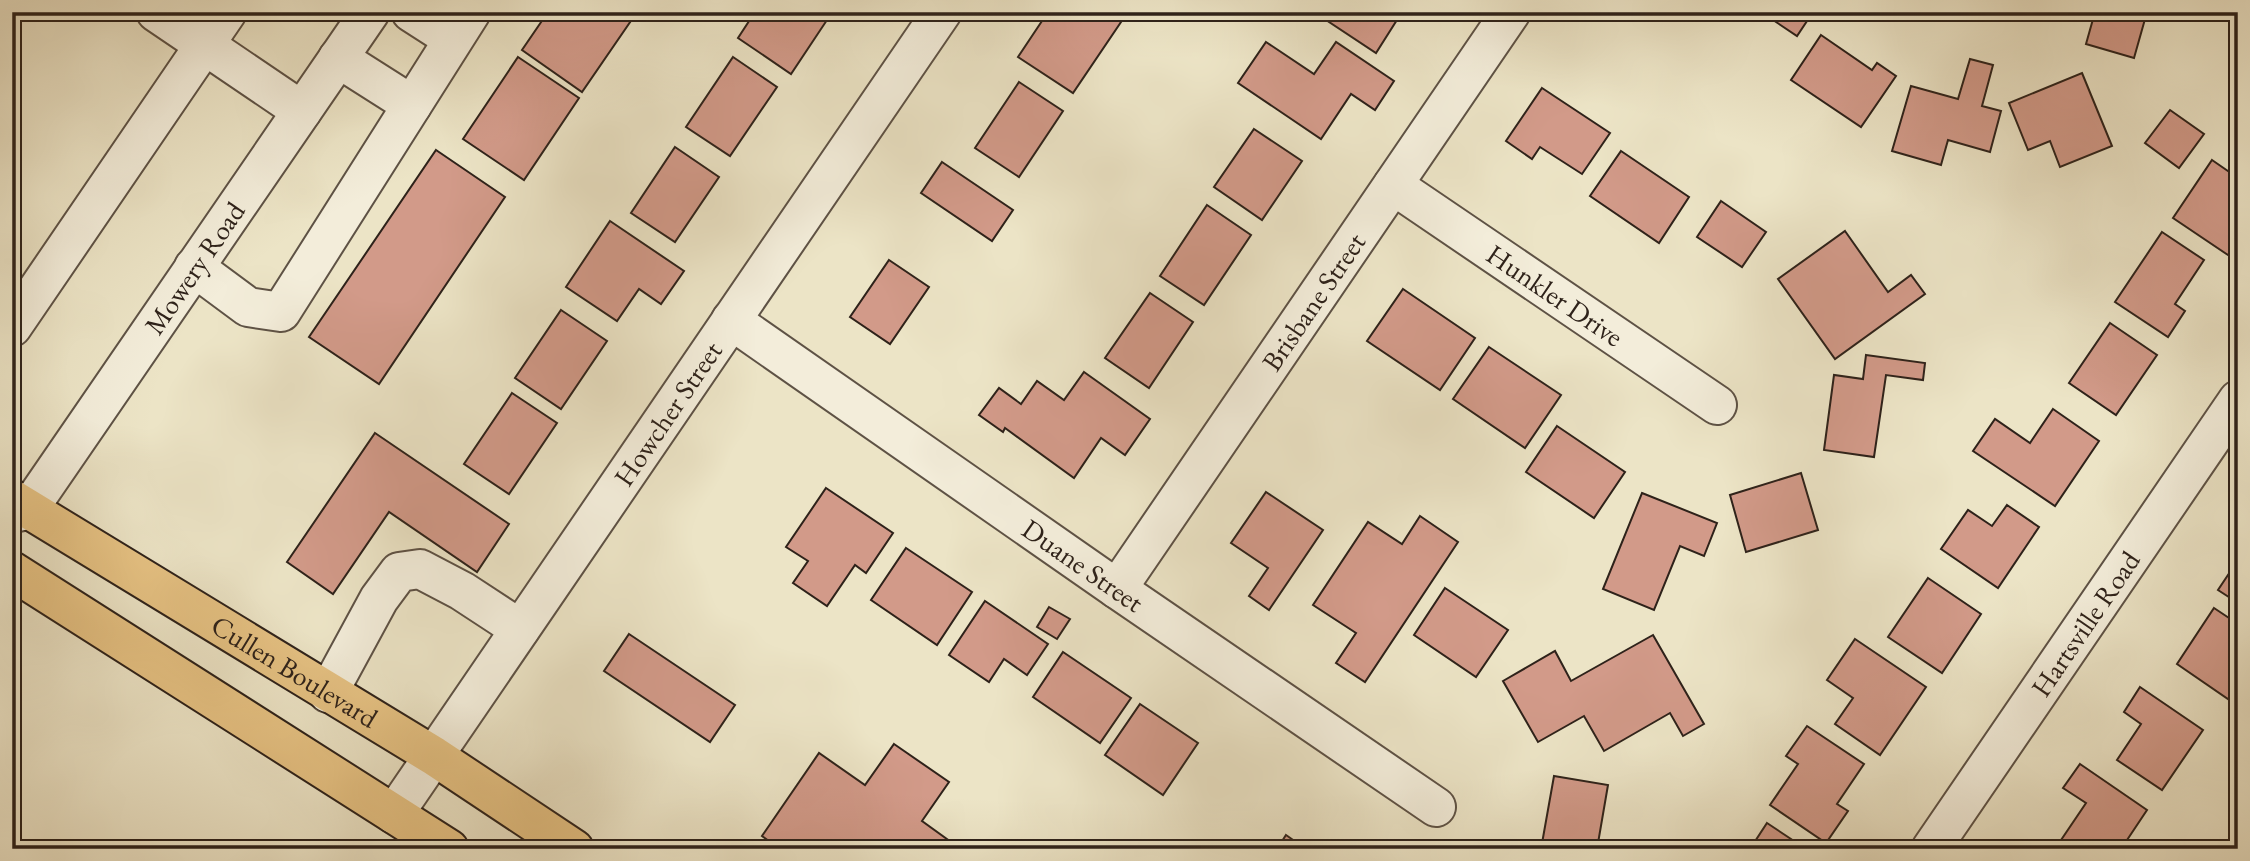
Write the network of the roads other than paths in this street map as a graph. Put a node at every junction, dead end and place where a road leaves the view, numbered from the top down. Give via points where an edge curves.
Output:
1 (156, 12) edge
2 (227, 12) edge
3 (370, 12) edge
4 (411, 12) edge
5 (942, 12) edge
6 (1511, 12) edge
7 (462, 26) edge
8 (205, 44) junction
9 (338, 58) junction
10 (412, 104) junction
11 (302, 111) junction
12 (1393, 186) junction
13 (194, 267) junction
14 (732, 320) junction
15 (12, 327) edge
16 (2238, 400) edge
17 (1717, 405) dead end
18 (18, 507) edge
19 (12, 571) edge
20 (1116, 589) junction
21 (520, 629) junction
22 (328, 693) junction
23 (434, 756) junction
24 (1436, 807) dead end
25 (394, 814) junction
26 (449, 849) edge
27 (574, 849) edge
28 (1931, 849) edge

1 - 8 street
2 - 8 street
3 - 9 street, Mowery Road
4 - 7 street
5 - 14 street, Howcher Street
6 - 12 street, Brisbane Street
7 - 10 street
8 - 11 street
8 - 15 street
9 - 10 street
9 - 11 street, Mowery Road
10 - 13 street via 281,312 248,307
11 - 13 street, Mowery Road
12 - 17 street, Hunkler Drive
12 - 20 street, Brisbane Street
13 - 18 street, Mowery Road
14 - 20 street, Duane Street
14 - 21 street, Howcher Street
16 - 28 street, Hartsville Road
18 - 22 main road, Cullen Boulevard
19 - 25 main road
20 - 24 street, Duane Street
21 - 22 street via 420,569 399,572 379,599
21 - 23 street, Howcher Street
22 - 23 main road, Cullen Boulevard
23 - 25 street, Howcher Street
23 - 27 main road, Cullen Boulevard
25 - 26 main road

